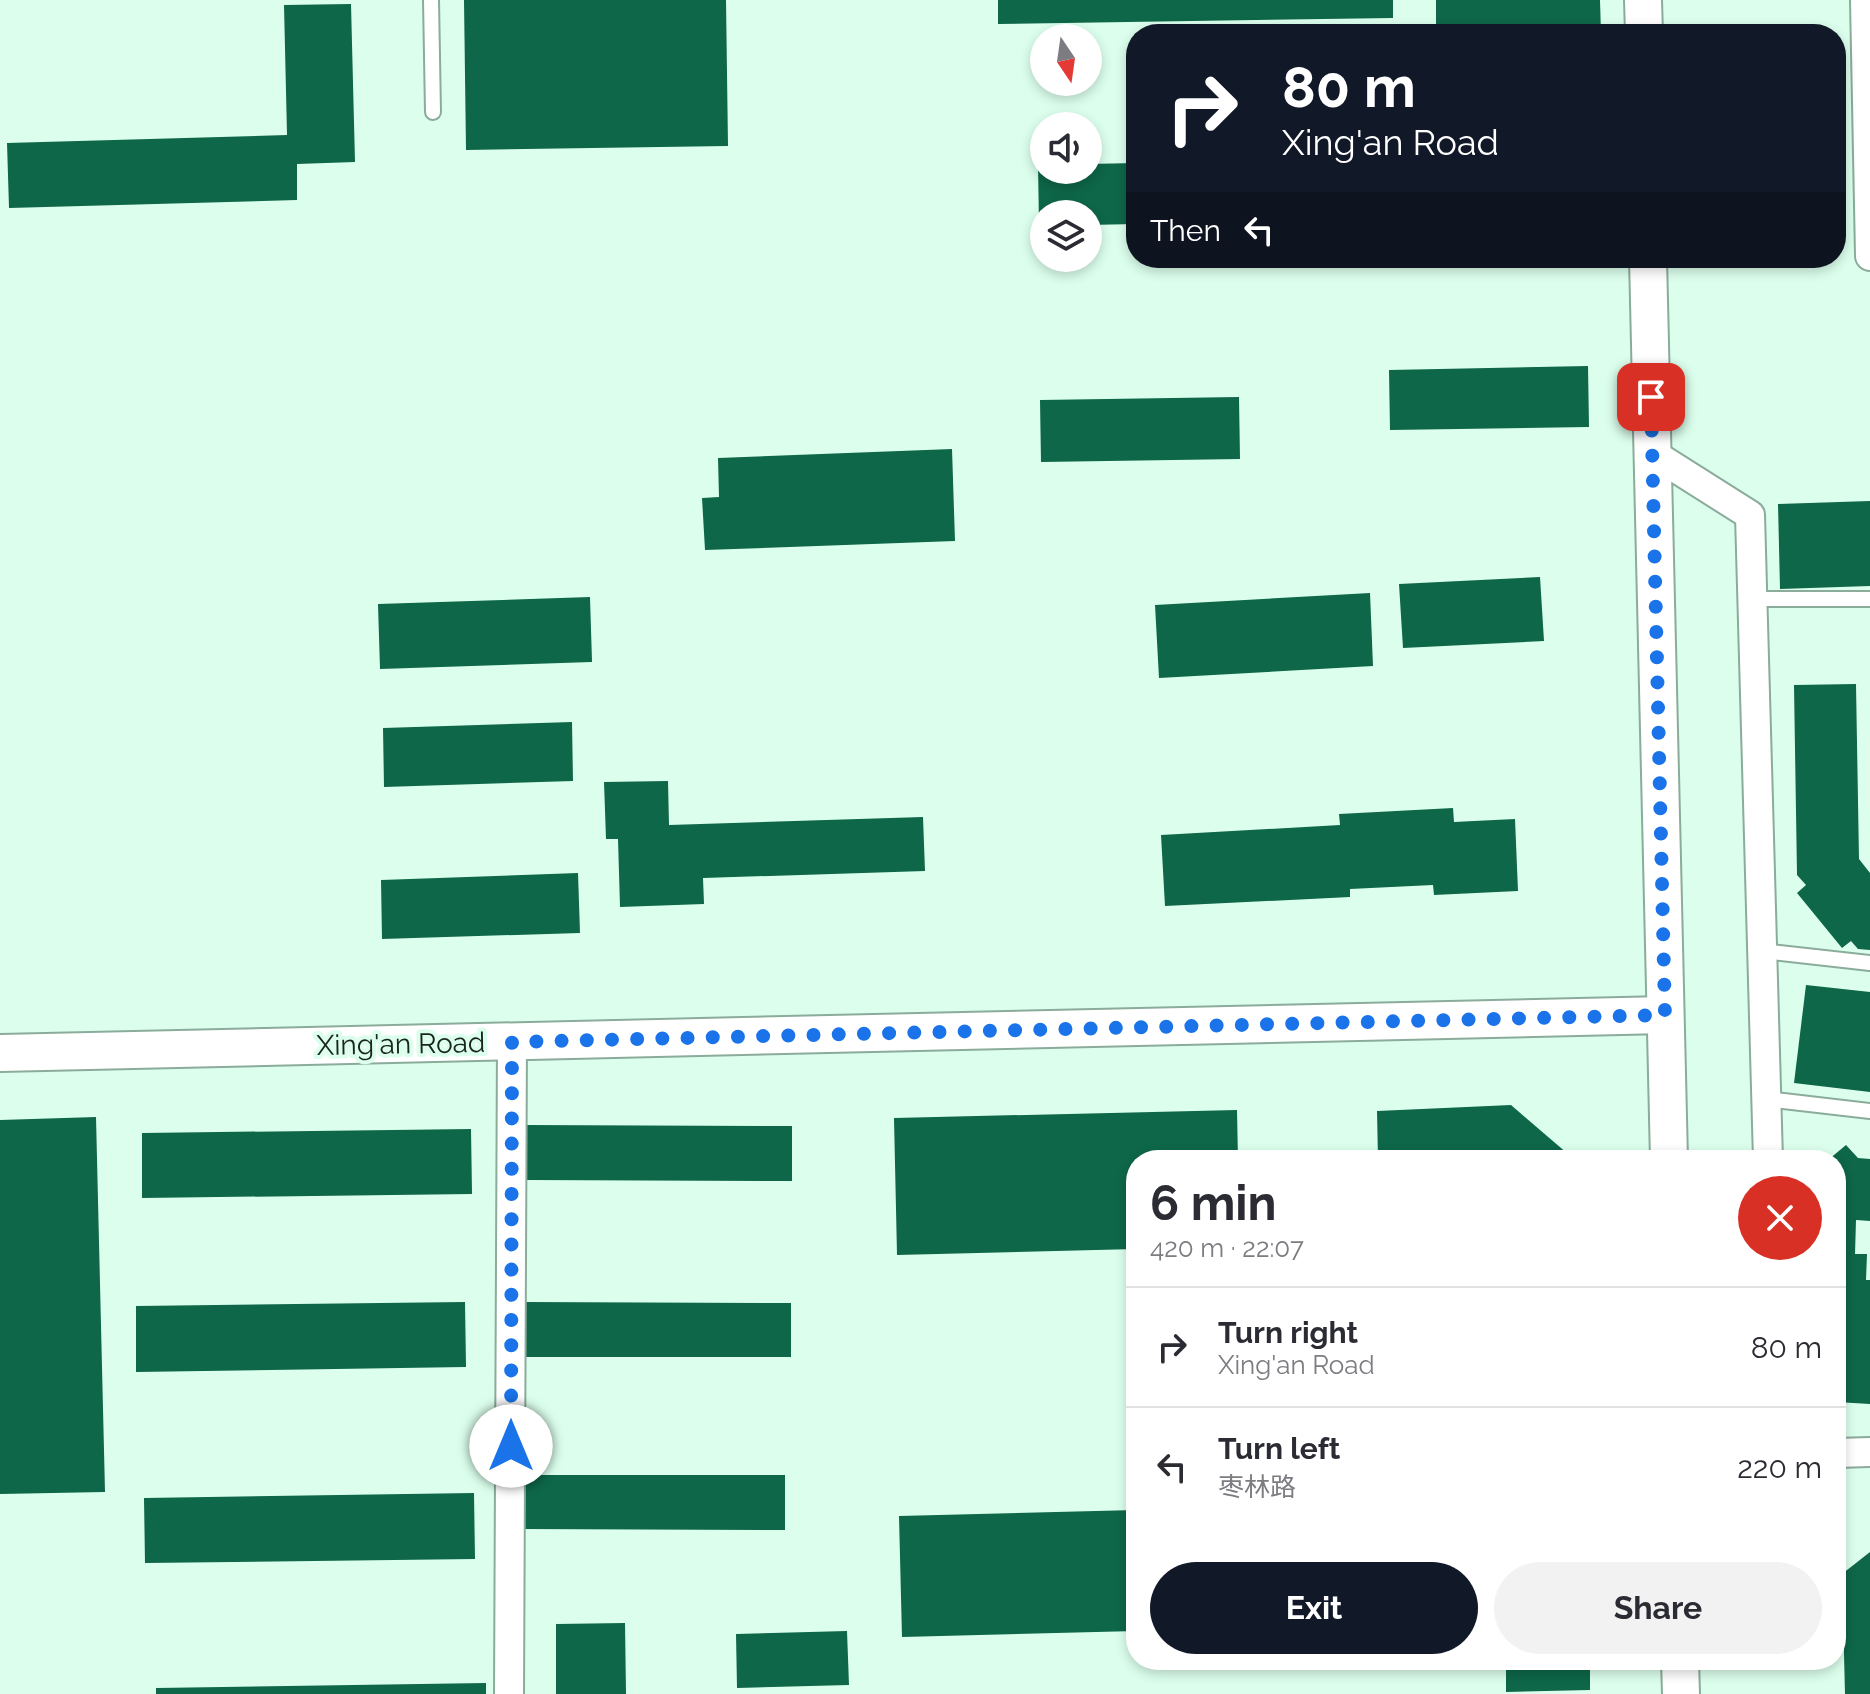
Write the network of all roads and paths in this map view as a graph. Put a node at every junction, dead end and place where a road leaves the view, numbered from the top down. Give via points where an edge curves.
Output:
1 (431, 0) edge
2 (1643, 0) edge
3 (1865, 0) edge
4 (1644, 24) edge
5 (433, 112) dead end
6 (1870, 256) edge
7 (1648, 268) edge
8 (1652, 453) junction
9 (1752, 599) junction
10 (1870, 599) edge
11 (1762, 951) junction
12 (1870, 963) edge
13 (1665, 1015) junction
14 (512, 1042) junction
15 (0, 1053) edge
16 (1766, 1099) junction
17 (1870, 1111) edge
18 (1669, 1150) edge
19 (1768, 1150) edge
20 (1870, 1452) edge
21 (1846, 1453) edge
22 (1680, 1670) edge
23 (509, 1694) edge
24 (1681, 1694) edge

1 - 5 lane
2 - 4 street
3 - 6 street
7 - 8 street
8 - 9 street via 1750,515
8 - 13 street
9 - 10 lane
9 - 11 street
11 - 12 lane
11 - 16 street
13 - 14 street, Xing'an Road
13 - 18 street
14 - 15 street, Xing'an Road
14 - 23 street
16 - 17 lane
16 - 19 street
20 - 21 street
22 - 24 street

